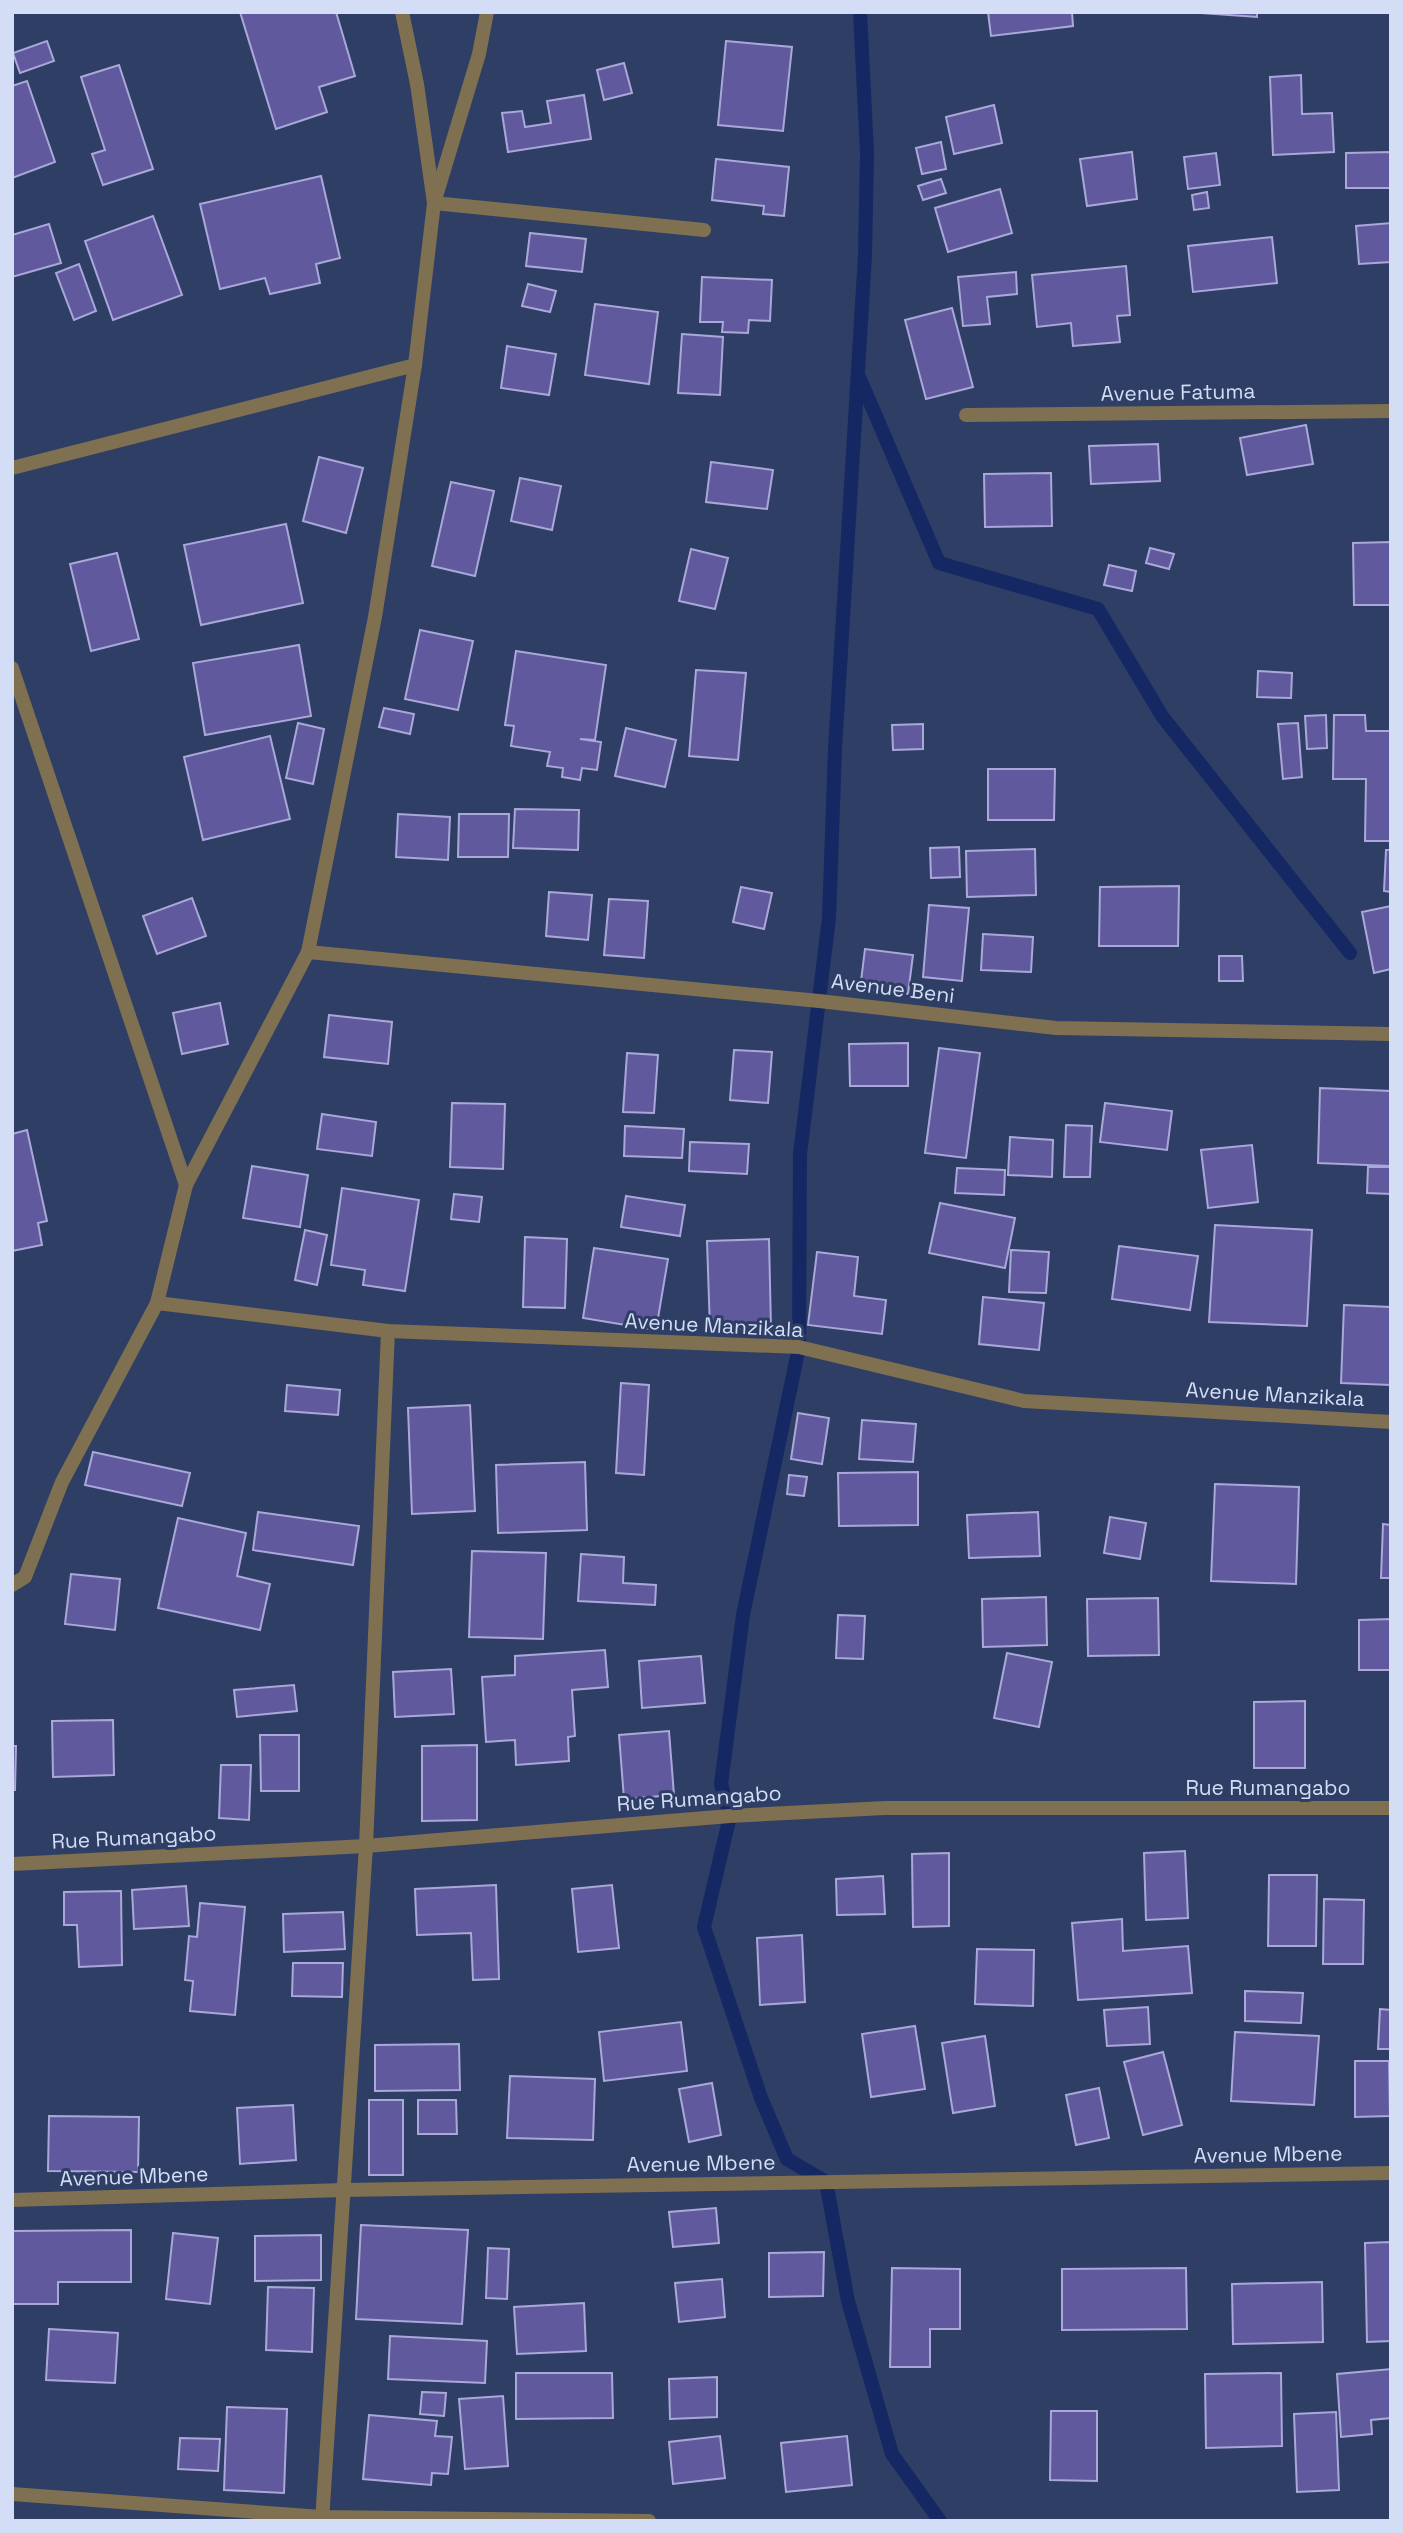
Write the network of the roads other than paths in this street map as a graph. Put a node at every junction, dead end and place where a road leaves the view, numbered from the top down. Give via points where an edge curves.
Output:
1 (402, 12) edge
2 (487, 12) edge
3 (434, 203) junction
4 (704, 230) dead end
5 (415, 365) junction
6 (1391, 411) edge
7 (966, 415) dead end
8 (12, 468) edge
9 (12, 667) edge
10 (308, 953) junction
11 (1391, 1034) edge
12 (186, 1185) junction
13 (157, 1303) junction
14 (388, 1331) junction
15 (1391, 1422) edge
16 (12, 1585) edge
17 (1391, 1808) edge
18 (366, 1846) junction
19 (12, 1864) edge
20 (1391, 2173) edge
21 (344, 2190) junction
22 (12, 2200) edge
23 (12, 2494) edge
24 (322, 2519) edge
25 (649, 2521) edge

1 - 3 street
2 - 3 street via 479,54
3 - 4 street
3 - 5 street
5 - 8 street
5 - 10 street via 375,617
6 - 7 street, Avenue Fatuma
9 - 12 street
10 - 11 street, Avenue Beni via 820,1000 1056,1028
10 - 12 street
12 - 13 street
13 - 14 street, Avenue Manzikala
13 - 16 street via 62,1482 25,1577
14 - 15 street, Avenue Manzikala via 799,1348 1024,1401
14 - 18 street
17 - 18 street, Rue Rumangabo via 886,1808
18 - 19 street, Rue Rumangabo
18 - 21 street
20 - 21 street, Avenue Mbene
21 - 22 street, Avenue Mbene
21 - 24 street
23 - 24 street
24 - 25 street

